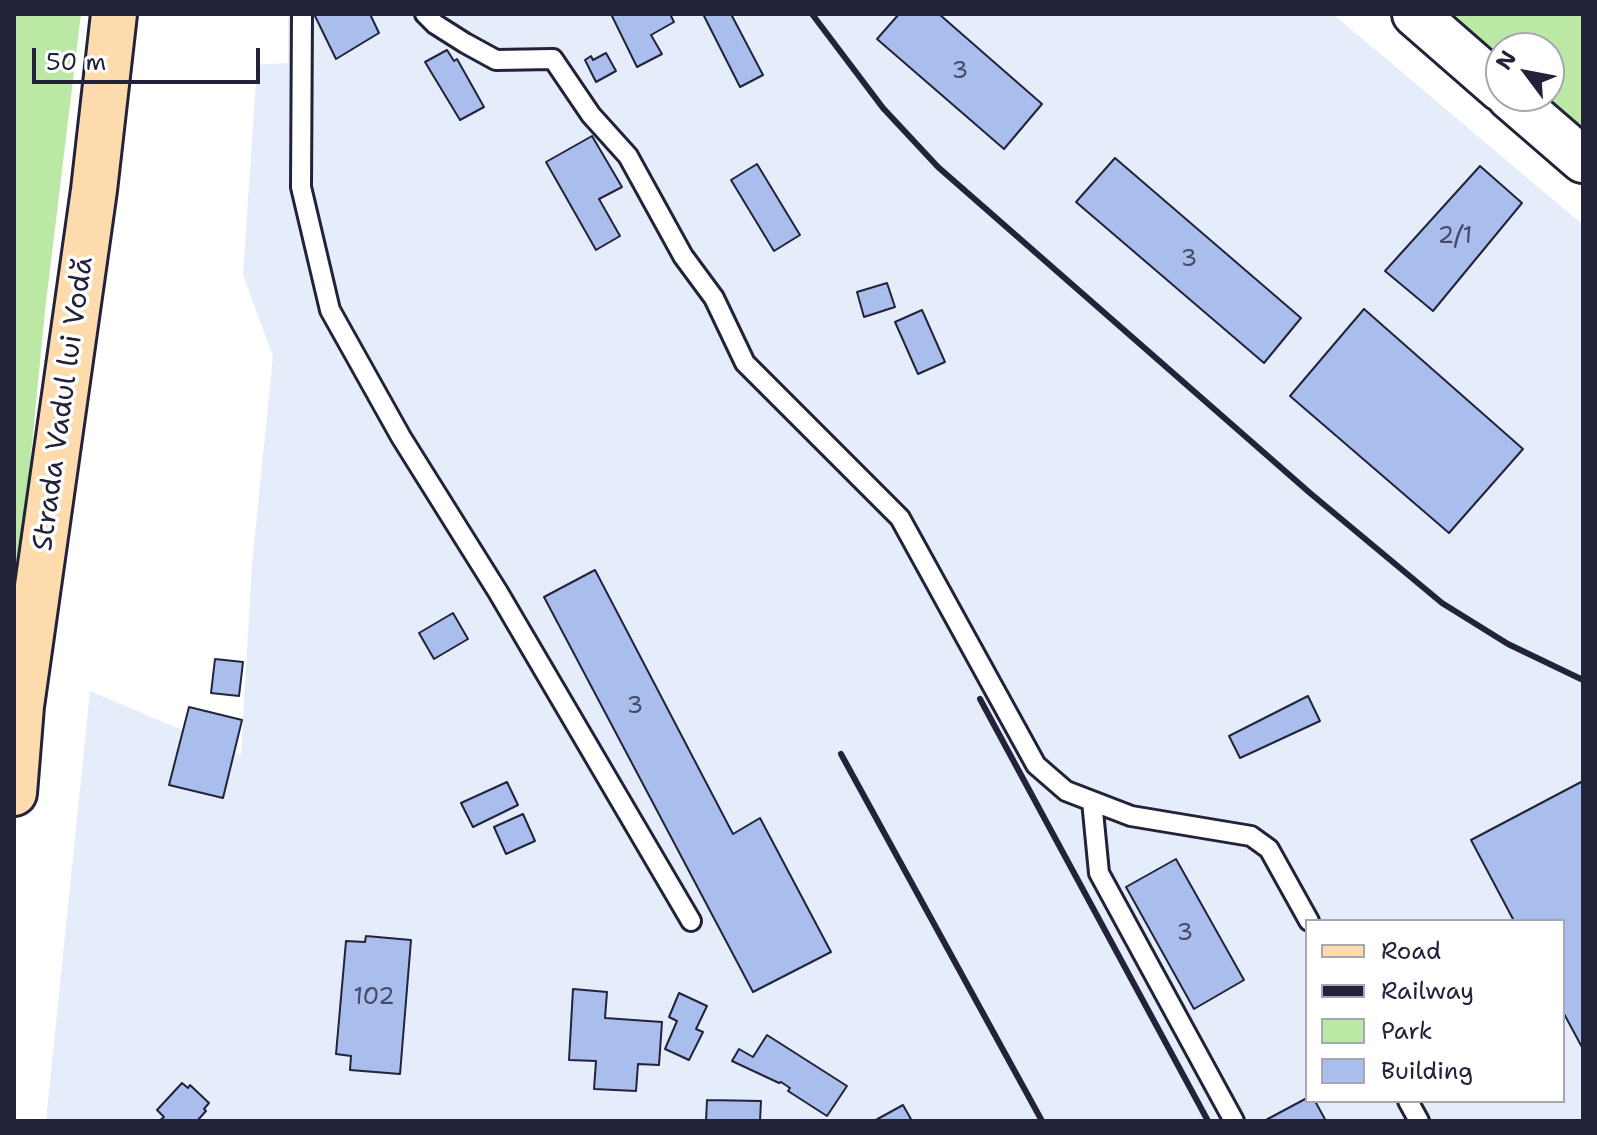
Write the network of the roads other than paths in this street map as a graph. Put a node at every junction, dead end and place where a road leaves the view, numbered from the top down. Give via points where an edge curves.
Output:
1 (114, 14) edge
2 (302, 14) edge
3 (425, 14) edge
4 (1415, 14) edge
5 (1485, 75) edge
6 (1528, 112) edge
7 (1583, 160) edge
8 (14, 793) edge
9 (1092, 801) junction
10 (1308, 919) edge
11 (691, 921) dead end
12 (1409, 1103) edge
13 (1234, 1121) edge
14 (1419, 1121) edge

1 - 8 main road, Strada Vadul lui Vodă via 21,706
2 - 11 lane via 301,187 330,310
3 - 9 lane via 496,60 553,59 591,115 628,156 683,256 714,298 745,363 900,518 1036,765 1066,791
4 - 5 street
6 - 7 street
9 - 10 lane via 1131,816 1251,836 1269,849
9 - 13 lane via 1099,873
12 - 14 lane

